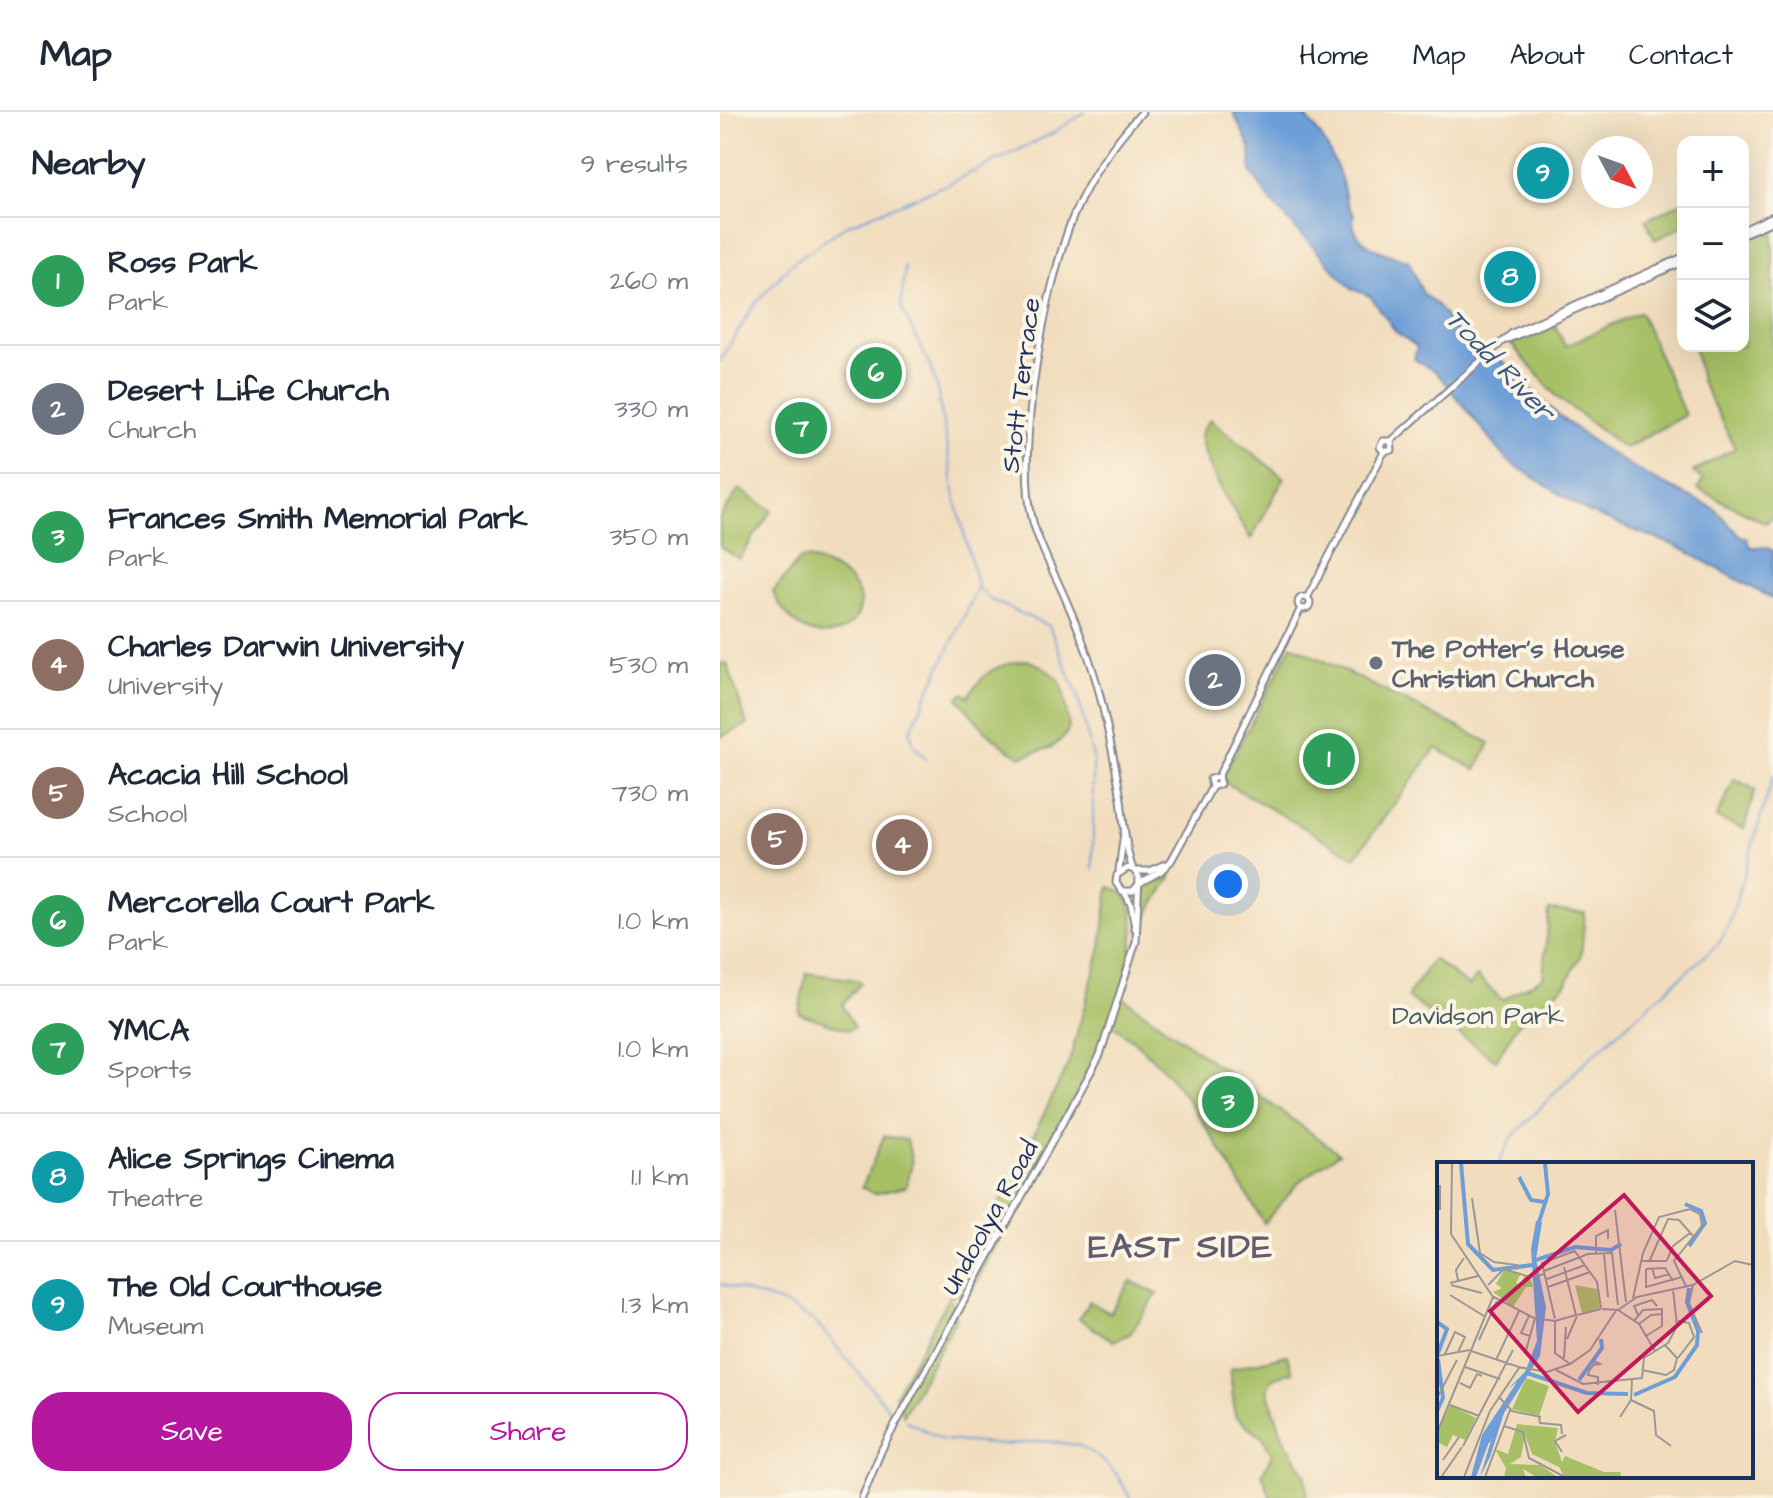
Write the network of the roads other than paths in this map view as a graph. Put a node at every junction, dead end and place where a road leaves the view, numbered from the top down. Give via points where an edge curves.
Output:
1 (1142, 112) edge
2 (1773, 218) edge
3 (1749, 229) edge
4 (1677, 262) edge
5 (1123, 815) junction
6 (1177, 851) junction
7 (1134, 870) junction
8 (1117, 874) junction
9 (1139, 884) junction
10 (1122, 891) junction
11 (1135, 949) junction
12 (862, 1498) edge

1 - 5 main road, Stott Terrace via 1105,159 1068,230 1047,313 1027,465 1036,530 1098,688
2 - 3 main road
4 - 6 main road via 1503,341 1391,441 1382,442 1384,452 1307,598 1309,606 1301,608
5 - 7 main road, Stott Terrace
5 - 8 main road, Stott Terrace
6 - 7 main road via 1154,870
6 - 9 main road via 1169,865
7 - 8 main road via 1124,868
7 - 9 main road, Undoolya Road
8 - 10 main road, Undoolya Road
9 - 10 main road via 1133,891
9 - 11 main road, Undoolya Road
10 - 11 main road, Undoolya Road via 1133,913
11 - 12 main road, Undoolya Road via 1095,1067 882,1449

